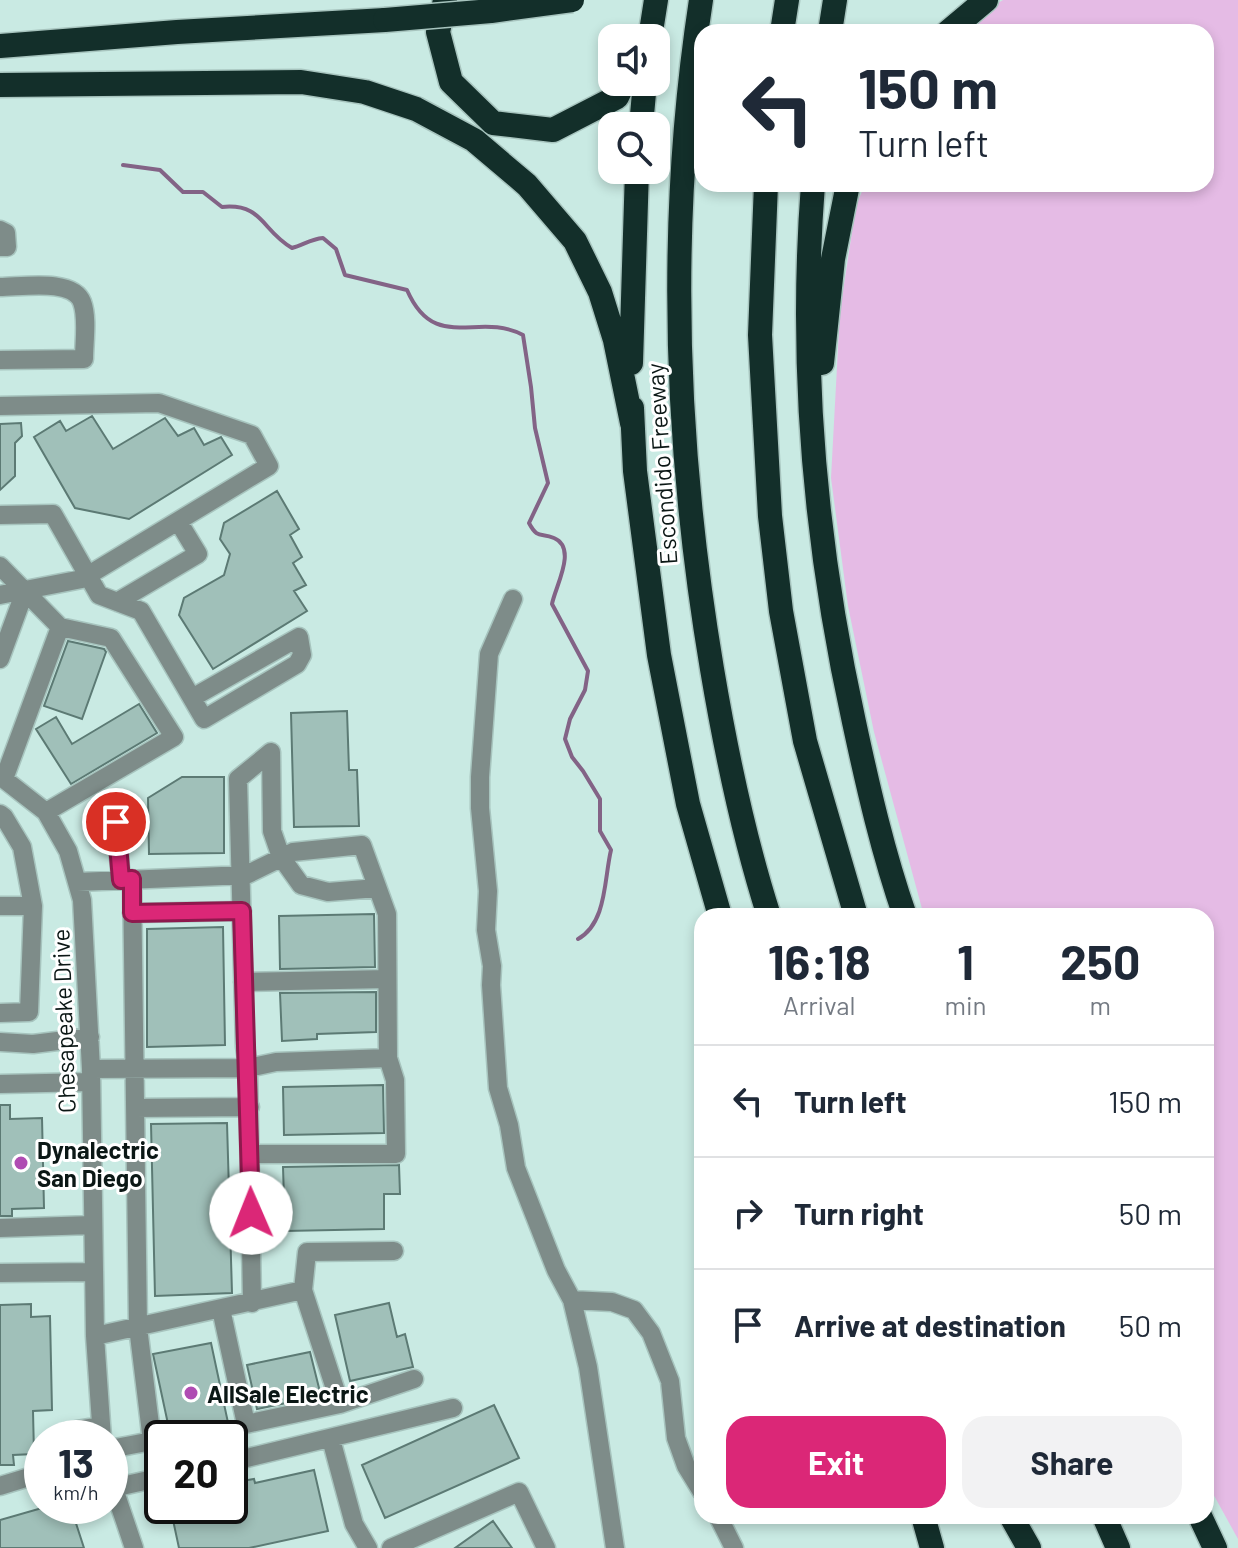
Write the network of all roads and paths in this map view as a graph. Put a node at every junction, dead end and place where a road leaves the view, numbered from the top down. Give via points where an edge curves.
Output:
1 (445, 0) edge
2 (572, 0) edge
3 (701, 0) edge
4 (787, 0) edge
5 (835, 0) edge
6 (986, 0) edge
7 (697, 24) edge
8 (783, 24) edge
9 (831, 24) edge
10 (958, 24) edge
11 (0, 46) edge
12 (694, 47) edge
13 (0, 85) edge
14 (617, 96) edge
15 (636, 184) edge
16 (766, 192) edge
17 (812, 192) edge
18 (846, 192) edge
19 (0, 230) edge
20 (0, 247) edge
21 (0, 287) edge
22 (0, 360) edge
23 (0, 406) edge
24 (632, 423) junction
25 (816, 489) junction
26 (0, 515) edge
27 (178, 521) junction
28 (0, 566) edge
29 (89, 575) junction
30 (25, 591) junction
31 (0, 595) edge
32 (513, 599) dead end
33 (117, 602) junction
34 (60, 627) junction
35 (0, 659) edge
36 (192, 698) junction
37 (2, 777) edge
38 (46, 812) junction
39 (0, 814) edge
40 (116, 822) dead end
41 (281, 857) junction
42 (241, 875) junction
43 (126, 880) junction
44 (77, 882) junction
45 (377, 888) junction
46 (0, 906) edge
47 (33, 906) junction
48 (718, 908) edge
49 (766, 908) edge
50 (854, 908) edge
51 (902, 908) edge
52 (242, 911) junction
53 (132, 913) junction
54 (387, 979) junction
55 (243, 982) junction
56 (0, 1013) edge
57 (90, 1037) junction
58 (0, 1042) edge
59 (388, 1058) junction
60 (248, 1068) junction
61 (135, 1069) junction
62 (91, 1076) junction
63 (0, 1084) edge
64 (250, 1107) junction
65 (135, 1108) junction
66 (251, 1154) junction
67 (92, 1225) junction
68 (0, 1228) edge
69 (394, 1251) dead end
70 (93, 1272) junction
71 (0, 1273) edge
72 (303, 1290) junction
73 (572, 1300) junction
74 (252, 1303) junction
75 (221, 1309) junction
76 (138, 1327) junction
77 (95, 1336) junction
78 (414, 1379) dead end
79 (340, 1404) junction
80 (453, 1408) dead end
81 (100, 1420) edge
82 (331, 1439) junction
83 (128, 1446) edge
84 (248, 1458) edge
85 (24, 1479) edge
86 (694, 1479) edge
87 (0, 1486) edge
88 (126, 1524) edge
89 (722, 1524) edge
90 (925, 1524) edge
91 (1018, 1524) edge
92 (1108, 1524) edge
93 (1120, 1524) edge
94 (1204, 1524) edge
95 (134, 1548) edge
96 (368, 1548) edge
97 (391, 1548) edge
98 (546, 1548) edge
99 (615, 1548) edge
100 (734, 1548) edge
101 (932, 1548) edge
102 (1029, 1548) edge
103 (1121, 1548) edge
104 (1215, 1548) edge

1 - 14 highway via 438,32 451,82 493,123 553,130
2 - 11 highway, bridge via 385,20
3 - 7 highway, Escondido Freeway
4 - 8 highway
5 - 9 highway
6 - 10 highway
12 - 49 highway, Escondido Freeway via 682,199 684,451 725,747
13 - 24 highway via 301,82 365,92 439,121 474,140 527,185 575,241 600,292
15 - 24 highway
16 - 50 highway via 760,335 781,611 805,741
17 - 25 highway via 808,373
18 - 25 highway via 822,355
19 - 20 street via 6,233 7,247
21 - 22 street via 60,286 75,292 83,305 84,359
23 - 27 street via 159,403 252,435 269,466
24 - 48 highway via 649,588 674,744
25 - 51 highway via 838,648 863,766
26 - 29 street via 53,514
27 - 29 street
27 - 33 street via 198,554
28 - 30 street
29 - 30 street
29 - 33 street via 99,595
30 - 31 street
30 - 34 street
30 - 35 street
32 - 73 street via 489,654 480,777 498,1088 516,1168
33 - 36 street via 141,611
34 - 37 street
34 - 38 street via 111,638 174,737
36 - 36 street via 204,719 297,664 302,655 299,637
37 - 38 street, Chesapeake Drive
38 - 44 street, Chesapeake Drive via 68,851
39 - 47 street via 22,847
40 - 43 street
41 - 42 street
41 - 42 street via 272,831 271,752 238,779
41 - 45 street via 301,885 328,892
41 - 45 street via 362,845
42 - 43 street
42 - 52 street
43 - 44 street
43 - 53 street
44 - 57 street, Chesapeake Drive
45 - 54 street via 387,914
46 - 47 street
47 - 56 street via 29,1012
52 - 53 street
52 - 55 street
53 - 61 street
54 - 55 street
54 - 59 street
55 - 60 street
57 - 58 street
57 - 62 street, Chesapeake Drive
59 - 60 street
59 - 66 street via 395,1080 396,1154
60 - 61 street
60 - 64 street
61 - 62 street
61 - 65 street
62 - 63 street
62 - 67 street, Chesapeake Drive
64 - 65 street
64 - 66 street
65 - 76 street
66 - 74 street
67 - 68 street
67 - 70 street, Chesapeake Drive
69 - 72 street via 307,1252
70 - 71 street
70 - 77 street, Chesapeake Drive
72 - 74 street
72 - 79 street
73 - 86 street via 612,1302 634,1310 651,1333 670,1381 676,1438
73 - 99 street via 588,1367
74 - 75 street
75 - 76 street
75 - 79 street via 246,1424
76 - 77 street
76 - 83 street via 152,1441
77 - 81 street, Chesapeake Drive
78 - 79 street
80 - 82 street
82 - 84 street
82 - 96 street via 354,1524
85 - 87 street
88 - 95 street
89 - 100 street
90 - 101 highway
91 - 102 highway
92 - 103 highway
93 - 103 highway
94 - 104 highway
97 - 98 street via 519,1492

